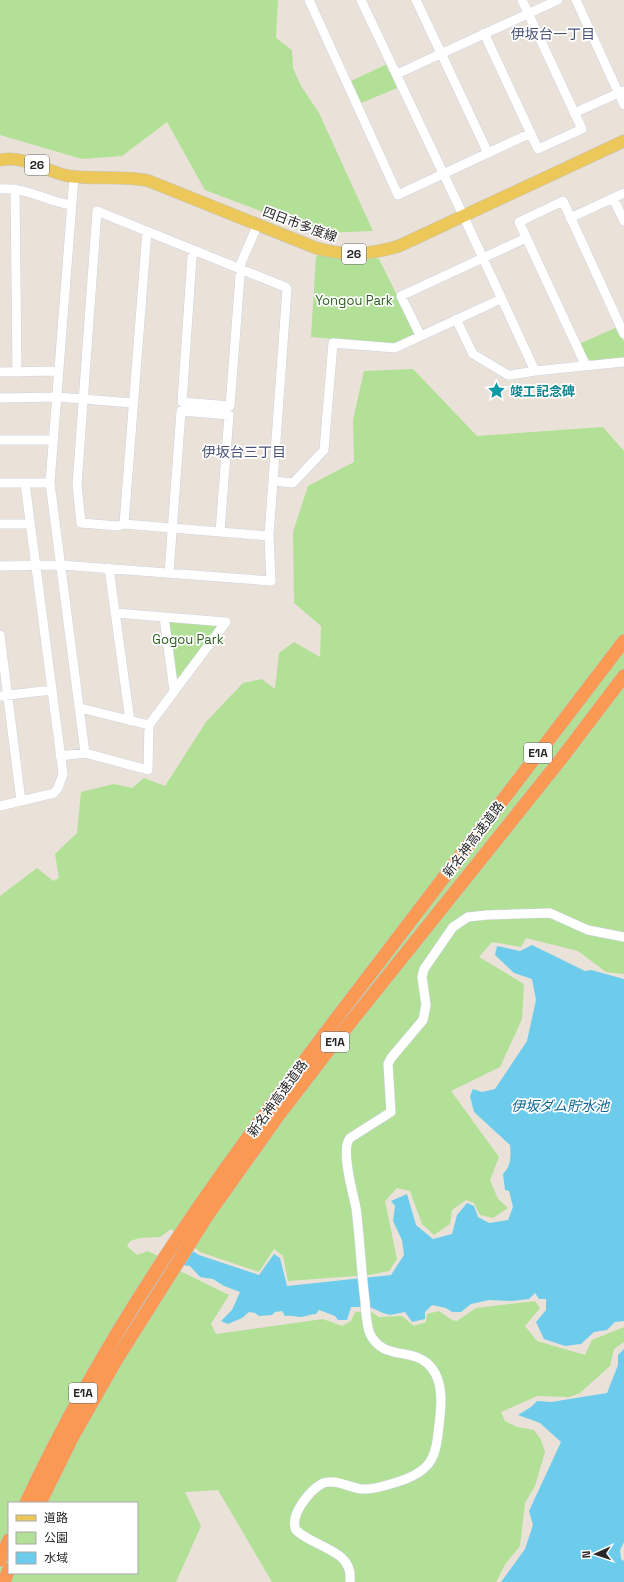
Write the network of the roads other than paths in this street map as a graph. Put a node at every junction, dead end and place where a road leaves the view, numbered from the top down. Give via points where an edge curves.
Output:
1 (309, 0) edge
2 (361, 0) edge
3 (416, 0) edge
4 (522, 0) edge
5 (558, 0) edge
6 (576, 0) edge
7 (528, 13) junction
8 (484, 34) junction
9 (441, 53) junction
10 (397, 74) junction
11 (621, 92) edge
12 (624, 105) edge
13 (574, 113) junction
14 (531, 133) junction
15 (624, 141) edge
16 (488, 153) junction
17 (0, 160) edge
18 (443, 174) junction
19 (74, 177) junction
20 (0, 189) edge
21 (15, 189) junction
22 (624, 193) edge
23 (613, 198) junction
24 (72, 205) junction
25 (463, 215) junction
26 (570, 218) junction
27 (624, 221) edge
28 (258, 224) junction
29 (147, 231) junction
30 (526, 238) junction
31 (195, 251) junction
32 (483, 258) junction
33 (240, 269) junction
34 (501, 299) junction
35 (456, 319) junction
36 (624, 334) edge
37 (420, 335) junction
38 (623, 364) edge
39 (586, 366) junction
40 (59, 371) junction
41 (535, 371) junction
42 (0, 372) edge
43 (17, 372) junction
44 (57, 397) junction
45 (0, 398) edge
46 (83, 399) junction
47 (133, 403) junction
48 (0, 440) edge
49 (54, 440) junction
50 (273, 481) junction
51 (0, 483) edge
52 (25, 483) junction
53 (50, 483) junction
54 (0, 524) edge
55 (30, 524) junction
56 (124, 524) junction
57 (173, 528) junction
58 (220, 532) junction
59 (268, 536) junction
60 (36, 565) junction
61 (61, 565) junction
62 (0, 566) edge
63 (109, 568) junction
64 (169, 573) junction
65 (115, 613) junction
66 (164, 616) junction
67 (0, 635) edge
68 (624, 641) edge
69 (624, 676) edge
70 (52, 690) junction
71 (624, 690) edge
72 (174, 691) junction
73 (4, 695) edge
74 (80, 708) junction
75 (130, 721) junction
76 (149, 725) junction
77 (85, 753) junction
78 (60, 756) junction
79 (561, 759) junction
80 (21, 801) junction
81 (0, 806) edge
82 (624, 937) edge
83 (202, 1212) junction
84 (26, 1502) edge
85 (40, 1502) edge
86 (8, 1542) edge
87 (0, 1560) edge
88 (8, 1572) edge
89 (4, 1582) edge
90 (350, 1582) edge

1 - 18 street via 398,194
2 - 10 street
3 - 9 street
4 - 7 street
5 - 7 street
6 - 11 street
7 - 8 street
7 - 13 street
8 - 9 street
8 - 14 street
9 - 10 street
9 - 16 street
10 - 18 street
11 - 12 street
11 - 13 street
13 - 14 street via 582,129 538,149
14 - 16 street
15 - 25 main road, 四日市多度線 / 26
16 - 18 street
17 - 19 main road, 四日市多度線 / 26 via 21,160
18 - 25 street
19 - 24 street
19 - 28 main road, 四日市多度線 / 26 via 150,181
20 - 21 street
21 - 24 street
21 - 43 street
22 - 23 street
23 - 26 street
23 - 27 street
24 - 40 street
25 - 28 main road, 四日市多度線 / 26 via 399,246 380,252 357,254 316,248
25 - 32 street
26 - 30 street via 562,201 519,222
26 - 36 street
28 - 33 street
29 - 31 street
29 - 46 street via 97,211
29 - 47 street
30 - 32 street
30 - 39 street
31 - 33 street
31 - 33 street via 192,257 182,402 230,406
32 - 34 street
32 - 37 street via 401,296
33 - 50 street via 287,289
34 - 35 street
34 - 41 street
35 - 37 street
35 - 41 street via 473,354 508,375
37 - 50 street via 395,348 333,343 324,450 293,483
38 - 39 street
39 - 41 street
40 - 43 street
40 - 44 street
42 - 43 street
44 - 45 street
44 - 46 street
44 - 49 street
46 - 47 street
46 - 56 street via 77,488 81,523 118,526
47 - 56 street
48 - 49 street
49 - 53 street
50 - 59 street
51 - 52 street
52 - 53 street
52 - 55 street
53 - 61 street
54 - 55 street
55 - 60 street
56 - 57 street
57 - 58 street
57 - 58 street via 181,411 229,415
57 - 64 street
58 - 59 street
59 - 64 street via 272,581
60 - 61 street
60 - 62 street
60 - 70 street
61 - 63 street
61 - 74 street
63 - 64 street
63 - 65 street
65 - 66 street
65 - 75 street
66 - 72 street
66 - 72 street via 226,622
67 - 73 street
68 - 83 highway, 新名神高速道路 / E1A via 324,1034
69 - 79 highway, 新名神高速道路 / E1A
70 - 73 street
70 - 78 street
71 - 79 highway
72 - 76 street
73 - 80 street
74 - 75 street
74 - 77 street
75 - 76 street
76 - 77 street via 148,770
77 - 78 street
78 - 80 street via 63,774 54,793
79 - 83 highway, 新名神高速道路 / E1A
80 - 81 street
82 - 90 street via 588,930 550,913 468,917 453,927 423,973 426,1005 423,1020 388,1064 391,1112 347,1142 346,1158 358,1224 370,1333 380,1347 402,1355 421,1358 431,1366 438,1377 441,1405 437,1446 429,1464 420,1472 397,1482 362,1489 327,1482 320,1484 299,1508 294,1519 296,1530 306,1539 341,1556 350,1571
83 - 84 highway, 新名神高速道路 / E1A via 146,1286 101,1360 66,1422
83 - 85 highway, 新名神高速道路 / E1A via 73,1436
86 - 87 highway
88 - 89 highway

